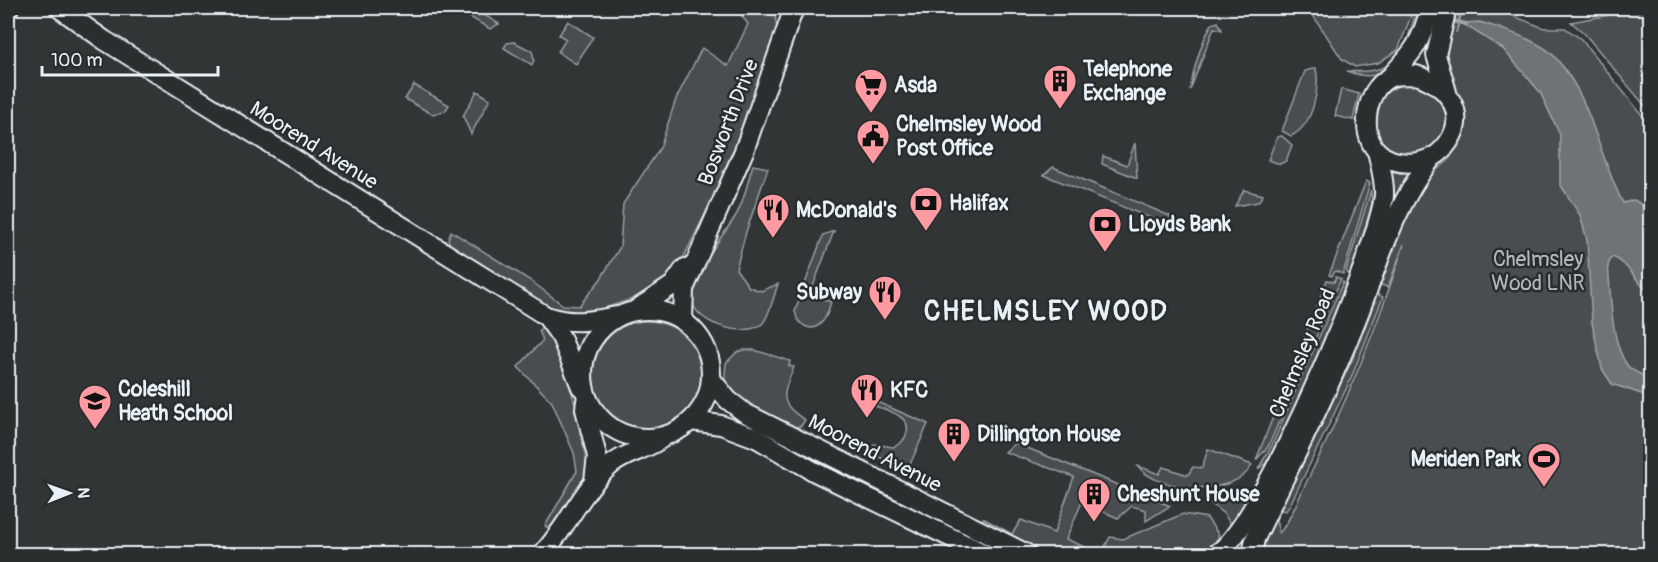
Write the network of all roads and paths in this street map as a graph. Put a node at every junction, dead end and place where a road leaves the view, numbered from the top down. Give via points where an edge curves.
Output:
1 (59, 8) edge
2 (794, 8) edge
3 (1430, 8) edge
4 (1447, 8) edge
5 (1430, 40) junction
6 (1390, 77) junction
7 (1448, 93) junction
8 (1377, 151) junction
9 (1432, 158) junction
10 (698, 251) junction
11 (637, 309) junction
12 (546, 316) junction
13 (617, 316) junction
14 (683, 320) junction
15 (711, 379) junction
16 (584, 395) junction
17 (691, 421) junction
18 (668, 435) junction
19 (594, 482) junction
20 (542, 555) edge
21 (985, 555) edge
22 (1027, 555) edge
23 (1216, 555) edge
24 (1252, 555) edge

1 - 12 street, Moorend Avenue
2 - 10 street, Bosworth Drive via 744,150
3 - 5 street
4 - 5 street
5 - 6 street
5 - 7 street
6 - 7 street via 1416,75
6 - 8 street via 1380,84 1367,109 1371,142
7 - 9 street via 1454,108 1454,133
8 - 9 street via 1402,162
8 - 23 street, Chelmsley Road via 1384,196 1357,281 1274,472 1246,522 1232,542
9 - 24 street, Chelmsley Road via 1413,182 1390,230 1356,322 1306,437 1255,539
10 - 11 street, Bosworth Drive via 673,285
10 - 14 street, Bosworth Drive via 684,289
11 - 13 street
11 - 14 street via 668,312
12 - 13 street, Moorend Avenue via 579,323
12 - 16 street, Moorend Avenue via 561,337
13 - 16 street via 592,339 584,360
14 - 15 street via 704,343
15 - 17 street via 707,398
15 - 22 street, Moorend Avenue via 745,413
16 - 18 street via 602,420 620,432 645,438
16 - 19 street via 597,456
17 - 18 street
17 - 21 street, Moorend Avenue via 721,425 756,438 815,472
18 - 19 street via 612,463
19 - 20 street

